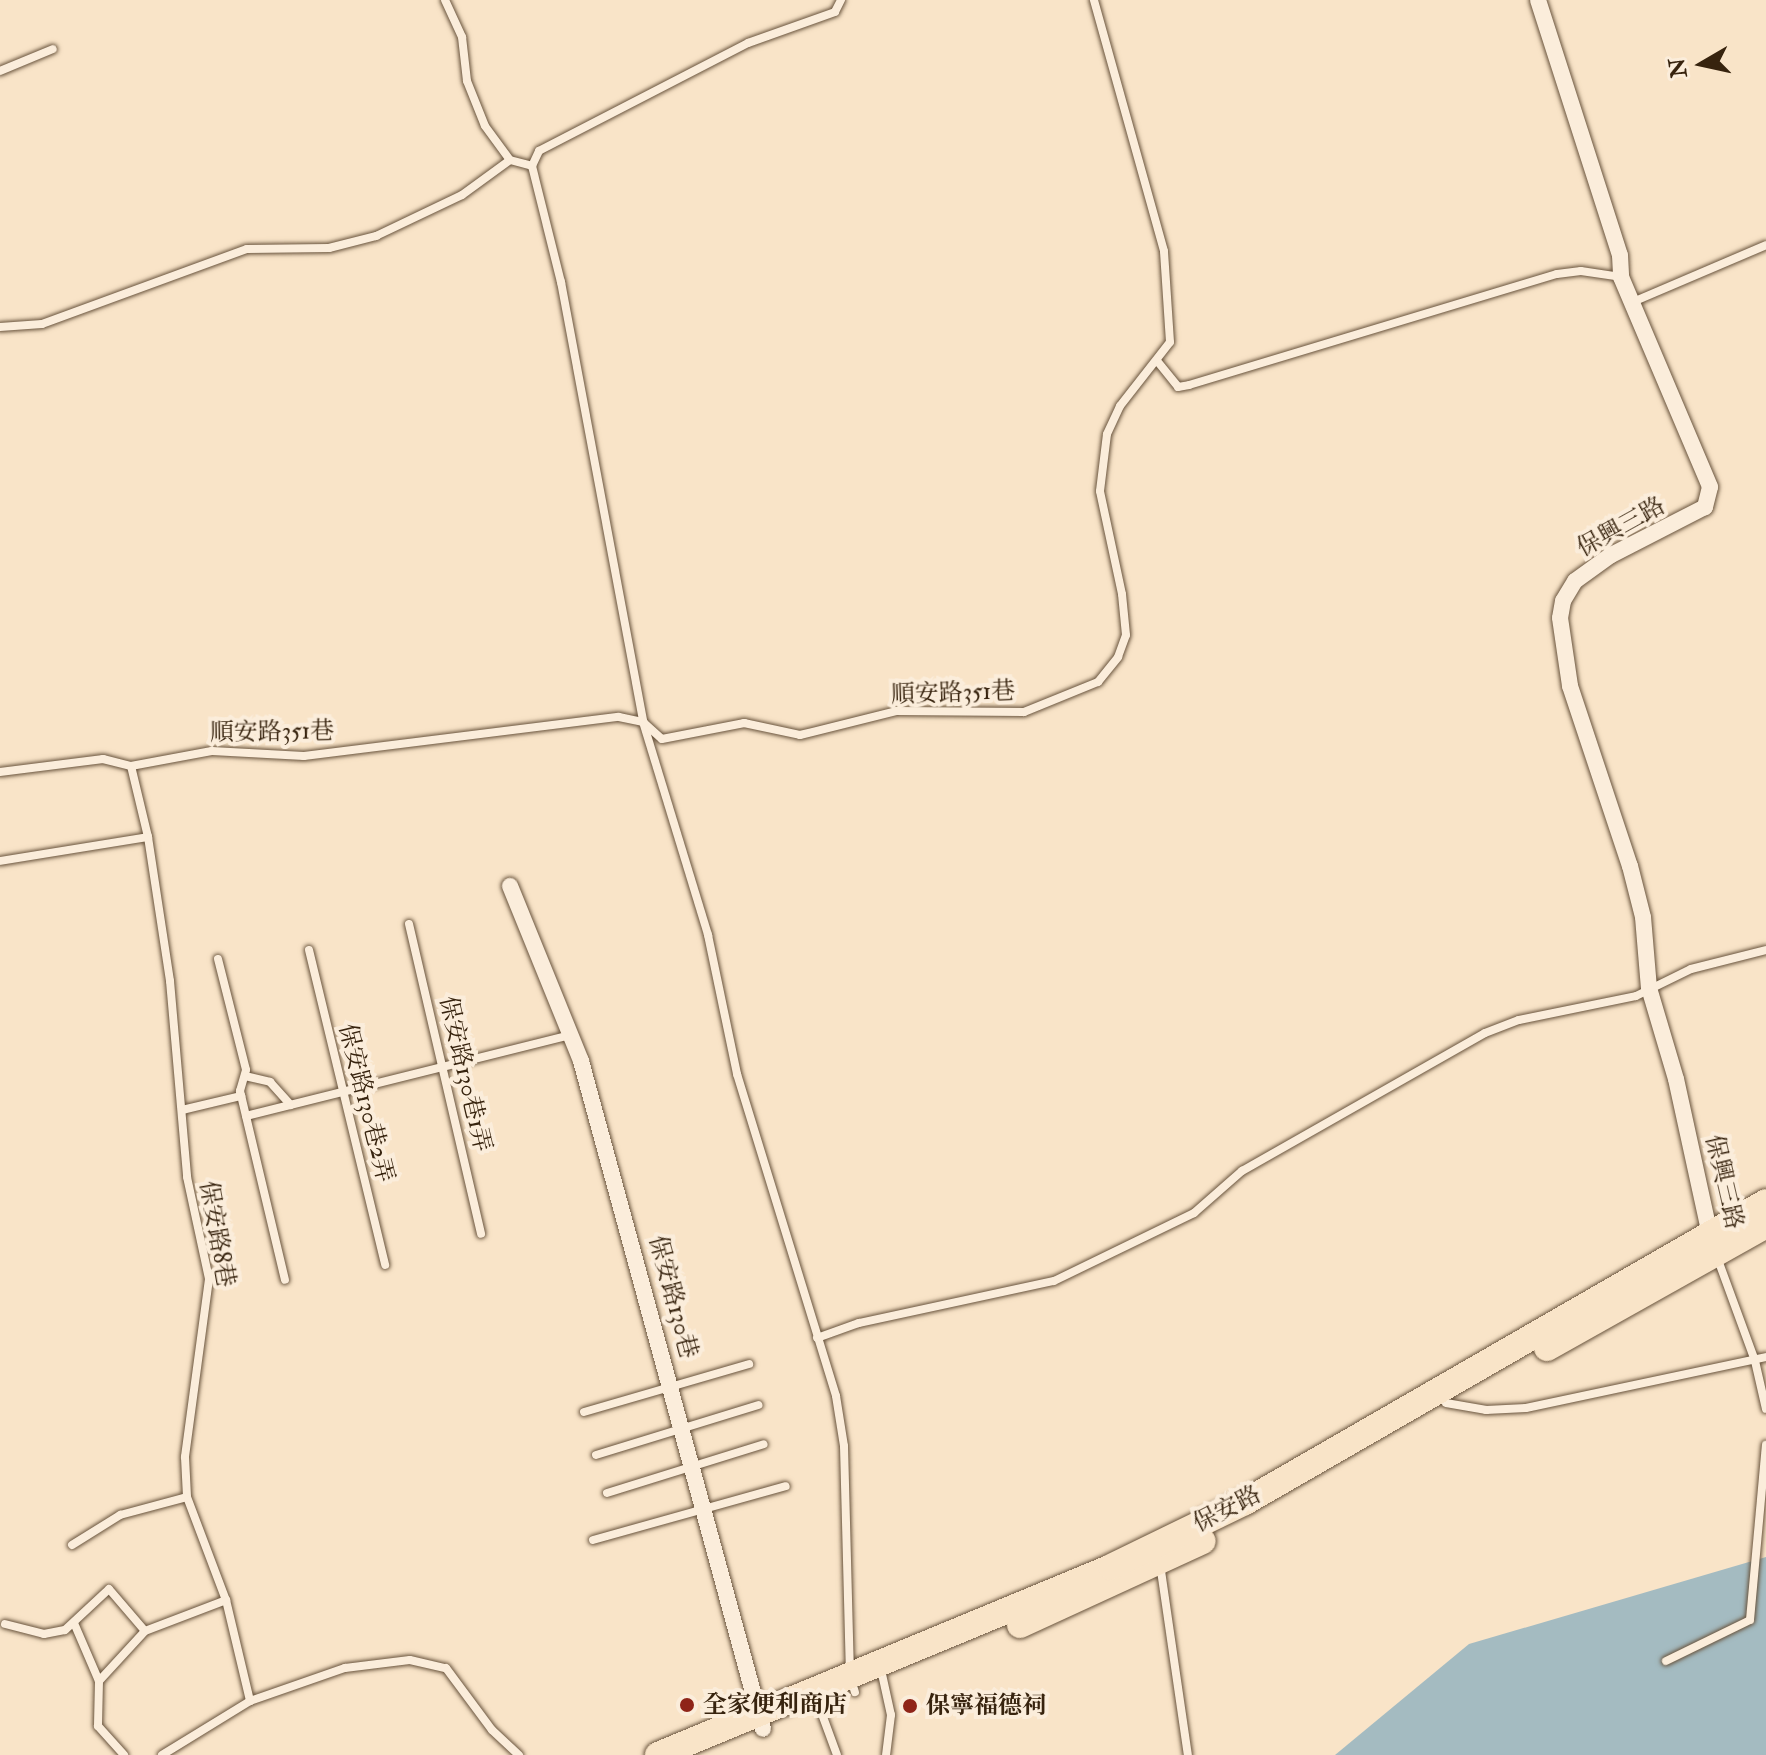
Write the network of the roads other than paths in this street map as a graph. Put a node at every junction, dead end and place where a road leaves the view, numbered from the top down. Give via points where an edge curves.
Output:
1 (445, 0) edge
2 (841, 0) edge
3 (1094, 0) edge
4 (1538, 0) edge
5 (53, 49) dead end
6 (0, 71) edge
7 (510, 160) junction
8 (532, 166) junction
9 (1766, 245) edge
10 (1621, 277) junction
11 (1635, 301) junction
12 (0, 327) edge
13 (1158, 362) junction
14 (643, 722) junction
15 (131, 766) junction
16 (0, 772) edge
17 (148, 837) junction
18 (0, 861) edge
19 (510, 886) dead end
20 (409, 924) dead end
21 (309, 950) dead end
22 (1766, 950) edge
23 (218, 959) dead end
24 (1649, 988) junction
25 (572, 1035) junction
26 (443, 1068) junction
27 (245, 1076) junction
28 (343, 1092) junction
29 (241, 1096) junction
30 (291, 1105) junction
31 (182, 1110) junction
32 (246, 1116) junction
33 (1766, 1202) edge
34 (1766, 1225) edge
35 (481, 1234) dead end
36 (1713, 1247) junction
37 (385, 1265) dead end
38 (285, 1280) dead end
39 (817, 1338) junction
40 (1766, 1357) edge
41 (1755, 1361) junction
42 (749, 1364) dead end
43 (673, 1389) junction
44 (1446, 1403) junction
45 (759, 1405) dead end
46 (1766, 1409) edge
47 (584, 1412) dead end
48 (683, 1429) junction
49 (764, 1444) dead end
50 (1766, 1445) edge
51 (596, 1455) dead end
52 (692, 1470) junction
53 (786, 1486) dead end
54 (607, 1493) dead end
55 (187, 1497) junction
56 (704, 1512) junction
57 (593, 1540) dead end
58 (72, 1545) dead end
59 (1160, 1564) junction
60 (226, 1600) junction
61 (74, 1623) junction
62 (5, 1624) dead end
63 (145, 1631) junction
64 (1666, 1661) dead end
65 (882, 1673) junction
66 (99, 1681) junction
67 (852, 1684) junction
68 (250, 1701) junction
69 (819, 1706) junction
70 (760, 1722) junction
71 (124, 1755) edge
72 (162, 1755) edge
73 (519, 1755) edge
74 (658, 1755) edge
75 (698, 1755) edge
76 (837, 1755) edge
77 (886, 1755) edge
78 (1188, 1755) edge

1 - 7 lane via 462,37 467,81 485,126
2 - 8 lane via 835,12 748,43 539,151
3 - 13 lane, 順安路351巷 via 1164,251 1170,342
4 - 10 street, 保興三路 via 1620,255
5 - 6 lane
7 - 8 lane
7 - 12 lane via 462,195 376,236 329,248 247,249 42,324
8 - 14 lane via 561,282
9 - 11 lane
10 - 11 street, 保興三路
10 - 13 lane via 1581,271 1557,274 1189,385 1178,387
11 - 24 street, 保興三路 via 1710,499 1693,515 1611,555 1575,581 1563,601 1560,629 1570,686 1633,879
13 - 14 lane, 順安路351巷 via 1134,384 1107,434 1100,491 1126,635 1118,657 1098,682 1024,712 896,711 800,735 744,723 662,739
14 - 15 lane, 順安路351巷 via 619,717 304,756 212,751
14 - 39 lane via 708,935 737,1074
15 - 16 lane, 順安路351巷 via 103,759
15 - 17 lane, 保安路8巷
17 - 18 lane
17 - 31 lane, 保安路8巷 via 170,981
19 - 25 street, 保安路130巷
20 - 26 lane, 保安路130巷1弄
21 - 28 lane, 保安路130巷2弄
22 - 24 lane via 1691,969
23 - 27 lane
24 - 36 street, 保興三路 via 1676,1079
24 - 39 lane via 1485,1033 1242,1171 1194,1213 1054,1281 859,1323
25 - 26 lane
25 - 43 street, 保安路130巷
26 - 28 lane
26 - 35 lane, 保安路130巷1弄
27 - 29 lane
27 - 30 lane via 270,1082
28 - 30 lane
28 - 37 lane, 保安路130巷2弄
29 - 31 lane
29 - 32 lane
30 - 32 lane
31 - 55 lane, 保安路8巷 via 187,1177 209,1279 185,1457
32 - 38 lane
33 - 36 main road, 保安路
34 - 36 main road, 保安路
36 - 41 lane
36 - 44 main road, 保安路
36 - 65 main road, 保安路 via 1245,1502
39 - 67 lane via 836,1396 844,1446
40 - 41 lane
41 - 44 lane via 1526,1408 1486,1410
41 - 46 lane
42 - 43 lane
43 - 47 lane
43 - 48 street, 保安路130巷
44 - 59 main road, 保安路
45 - 48 lane
48 - 51 lane
48 - 52 street, 保安路130巷
49 - 52 lane
50 - 64 lane via 1750,1620
52 - 54 lane
52 - 56 street, 保安路130巷
53 - 56 lane
55 - 58 lane via 120,1515
55 - 60 lane, 保安路8巷
56 - 57 lane
56 - 70 street, 保安路130巷
59 - 65 main road, 保安路
59 - 78 lane
60 - 63 lane
60 - 68 lane, 保安路8巷
61 - 62 lane via 44,1634
61 - 63 lane via 109,1589
61 - 66 lane
63 - 66 lane
65 - 67 main road, 保安路
65 - 77 lane via 891,1715
66 - 71 lane via 98,1726
67 - 69 main road, 保安路
67 - 70 main road, 保安路
68 - 72 lane
68 - 73 lane via 345,1668 428,1661 456,1679 492,1730
69 - 70 main road, 保安路
69 - 76 lane
70 - 74 main road, 保安路
70 - 75 main road, 保安路

